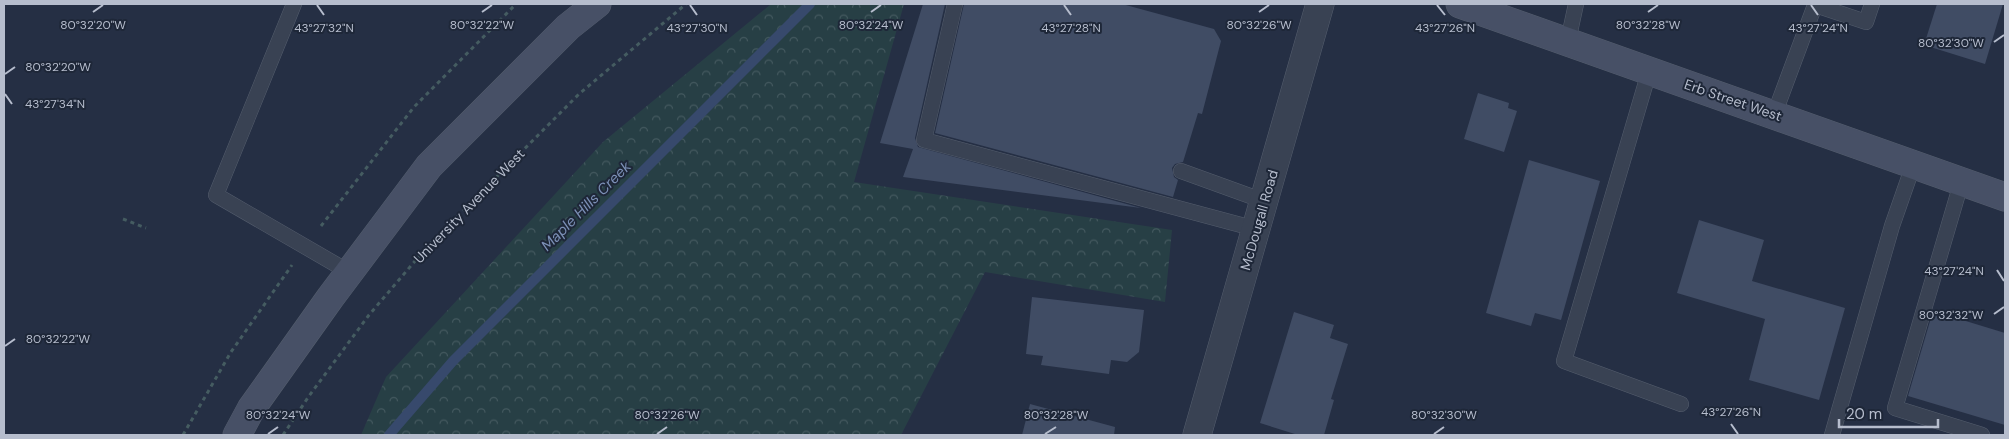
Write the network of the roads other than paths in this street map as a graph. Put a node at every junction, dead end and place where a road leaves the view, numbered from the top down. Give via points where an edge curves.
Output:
1 (294, 4) edge
2 (597, 4) edge
3 (955, 4) edge
4 (1320, 4) edge
5 (1460, 4) edge
6 (1576, 4) edge
7 (1814, 4) edge
8 (1872, 4) edge
9 (1568, 41) junction
10 (1649, 72) junction
11 (1774, 114) junction
12 (1914, 163) junction
13 (1181, 171) dead end
14 (1962, 180) junction
15 (2005, 197) edge
16 (1264, 201) junction
17 (1256, 229) junction
18 (349, 272) junction
19 (1681, 404) dead end
20 (237, 435) edge
21 (1197, 435) edge
22 (1832, 435) edge
23 (1982, 435) edge

1 - 18 lane via 216,195
2 - 18 main road via 568,27 429,166
3 - 17 lane via 924,140
4 - 16 street, McDougall Road
5 - 9 main road, Erb Street West
6 - 9 lane
7 - 8 lane via 1866,22
7 - 11 lane
9 - 10 main road, Erb Street West
10 - 11 main road, Erb Street West
10 - 19 lane via 1564,361
11 - 12 main road, Erb Street West
12 - 14 main road, Erb Street West
12 - 22 lane via 1892,226
13 - 16 lane
14 - 15 main road, Erb Street West
14 - 23 lane via 1895,408
16 - 17 street, McDougall Road
17 - 21 street, McDougall Road
18 - 20 main road via 251,409

